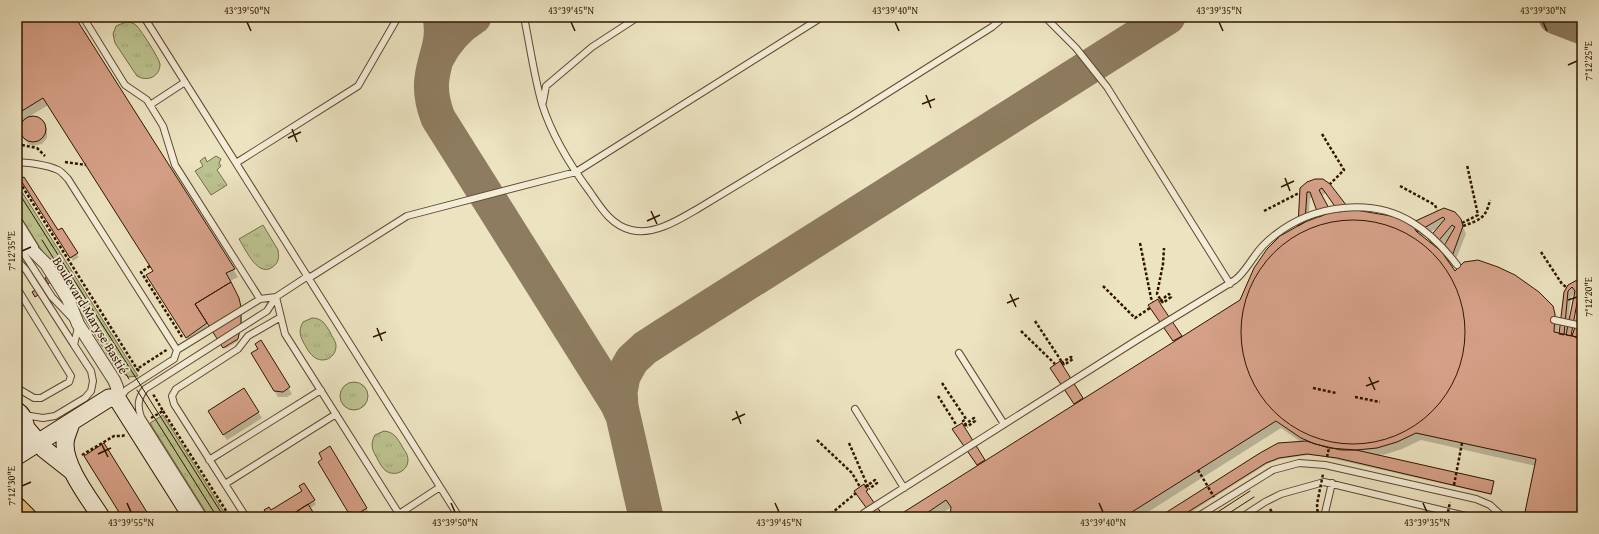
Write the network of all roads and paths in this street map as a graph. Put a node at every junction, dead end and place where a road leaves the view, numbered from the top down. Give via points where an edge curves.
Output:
1 (83, 17) edge
2 (144, 17) edge
3 (398, 17) edge
4 (524, 17) edge
5 (638, 17) edge
6 (822, 17) edge
7 (1004, 17) edge
8 (1045, 17) edge
9 (185, 82) junction
10 (542, 103) junction
11 (150, 106) junction
12 (1322, 134) dead end
13 (17, 144) edge
14 (47, 158) dead end
15 (59, 161) dead end
16 (17, 163) edge
17 (236, 163) junction
18 (86, 165) dead end
19 (1467, 165) dead end
20 (576, 172) junction
21 (17, 178) edge
22 (1330, 184) dead end
23 (1400, 186) dead end
24 (1299, 193) dead end
25 (1490, 200) dead end
26 (1437, 210) dead end
27 (1264, 211) dead end
28 (17, 218) edge
29 (17, 230) edge
30 (17, 243) edge
31 (1140, 244) dead end
32 (1164, 248) dead end
33 (19, 249) edge
34 (1541, 252) dead end
35 (17, 260) edge
36 (46, 264) junction
37 (1457, 265) dead end
38 (150, 266) dead end
39 (308, 277) junction
40 (1230, 284) junction
41 (1103, 286) dead end
42 (1566, 287) dead end
43 (17, 288) edge
44 (276, 296) junction
45 (260, 299) junction
46 (1153, 302) dead end
47 (1161, 302) dead end
48 (1150, 308) dead end
49 (281, 317) junction
50 (1554, 320) dead end
51 (1035, 321) dead end
52 (78, 324) junction
53 (1582, 326) edge
54 (1021, 331) dead end
55 (74, 345) junction
56 (175, 348) junction
57 (959, 353) dead end
58 (1061, 363) dead end
59 (1055, 364) dead end
60 (137, 368) junction
61 (144, 379) junction
62 (942, 383) dead end
63 (149, 387) junction
64 (17, 388) edge
65 (1313, 388) dead end
66 (321, 390) junction
67 (1336, 393) dead end
68 (938, 396) dead end
69 (1356, 397) dead end
70 (118, 400) junction
71 (1380, 402) dead end
72 (854, 409) dead end
73 (163, 411) junction
74 (336, 414) junction
75 (21, 418) edge
76 (964, 424) dead end
77 (1004, 424) junction
78 (140, 425) junction
79 (957, 426) dead end
80 (68, 431) junction
81 (817, 440) dead end
82 (849, 443) dead end
83 (1462, 443) dead end
84 (41, 446) junction
85 (1329, 448) dead end
86 (18, 455) edge
87 (81, 456) dead end
88 (209, 460) junction
89 (1325, 464) junction
90 (1198, 470) dead end
91 (74, 473) junction
92 (1332, 483) junction
93 (225, 484) junction
94 (440, 487) junction
95 (860, 487) dead end
96 (865, 487) dead end
97 (904, 488) junction
98 (856, 493) dead end
99 (1452, 494) junction
100 (1217, 504) junction
101 (17, 508) edge
102 (399, 516) edge
103 (26, 517) edge
104 (101, 517) edge
105 (192, 517) edge
106 (204, 517) edge
107 (230, 517) edge
108 (246, 517) edge
109 (460, 517) edge
110 (827, 517) edge
111 (861, 517) edge
112 (1197, 517) edge
113 (1242, 517) edge
114 (1318, 517) edge
115 (1324, 517) edge
116 (1447, 517) edge
117 (1470, 517) edge
118 (1503, 517) edge

1 - 11 lane via 125,85 147,100
2 - 9 lane
3 - 17 lane via 358,86
4 - 10 lane
5 - 10 lane via 592,47 546,86
6 - 20 lane
7 - 20 lane via 987,31 699,208 650,231 632,231 617,225 605,214
8 - 40 lane via 1076,48 1106,87
9 - 11 lane
9 - 17 lane
10 - 20 lane via 556,139
11 - 45 lane via 163,126 175,165
12 - 22 path via 1344,170
13 - 14 path via 37,148
15 - 18 path
16 - 56 lane via 25,162 52,168 68,179
17 - 39 lane
19 - 25 path via 1478,215 1463,225 1480,220 1488,211
20 - 39 lane via 407,216
21 - 60 path
23 - 26 path via 1434,205
24 - 27 path
28 - 36 lane
29 - 36 street, Boulevard Maryse Bastié via 25,243
30 - 33 lane
31 - 46 path
32 - 47 path via 1157,294
33 - 52 lane via 52,297
34 - 42 path
35 - 55 lane
36 - 52 street, Boulevard Maryse Bastié via 68,299
37 - 40 lane via 1437,241 1401,216 1374,209 1347,207 1316,213 1285,228 1266,242 1241,275
38 - 56 path via 141,272 183,339
39 - 44 lane
39 - 94 lane
40 - 77 lane
41 - 48 path via 1134,318
43 - 64 lane via 71,376 69,382 41,398 34,398
44 - 45 lane
44 - 49 lane
44 - 63 lane via 267,311
45 - 56 lane
49 - 66 lane via 285,334
49 - 88 lane via 248,336 238,349 173,392 174,404
50 - 53 lane
51 - 58 path, bridge via 1064,365 1073,360 1071,357
52 - 55 lane
52 - 70 street, Boulevard Maryse Bastié via 114,380
54 - 59 path
55 - 75 lane via 93,376 88,395 55,416
56 - 60 path
56 - 61 lane via 174,359
57 - 77 lane
60 - 61 path
61 - 70 lane via 126,390
62 - 76 path, bridge via 966,419 963,421 967,427 975,421 974,418
63 - 73 path
63 - 78 lane via 138,400
65 - 67 path
66 - 74 lane
66 - 88 lane
68 - 79 path
69 - 71 path
70 - 78 main road
70 - 80 main road via 115,409
72 - 97 lane
73 - 78 path
73 - 107 path
74 - 93 lane
74 - 102 lane
75 - 84 main road
75 - 86 main road via 24,444
77 - 97 lane
78 - 87 path via 122,436 114,436
78 - 105 main road
78 - 106 lane
80 - 84 main road
80 - 91 main road via 66,455
81 - 95 path via 852,474
82 - 96 path, bridge via 865,480 868,487 869,489 877,483 875,480 870,483
83 - 99 path, bridge
84 - 86 main road
84 - 91 main road
85 - 89 path, bridge
88 - 93 lane
89 - 99 lane, bridge
89 - 100 lane, bridge via 1299,463 1281,466
89 - 114 path, bridge via 1317,504
90 - 100 path, bridge
91 - 104 main road
92 - 113 lane via 1324,482 1281,494
92 - 115 lane
92 - 117 lane
93 - 108 lane
94 - 102 lane
94 - 109 lane
97 - 111 lane
98 - 110 path
99 - 116 path, bridge
99 - 118 lane, bridge via 1483,502
100 - 112 lane, bridge
101 - 103 main road

